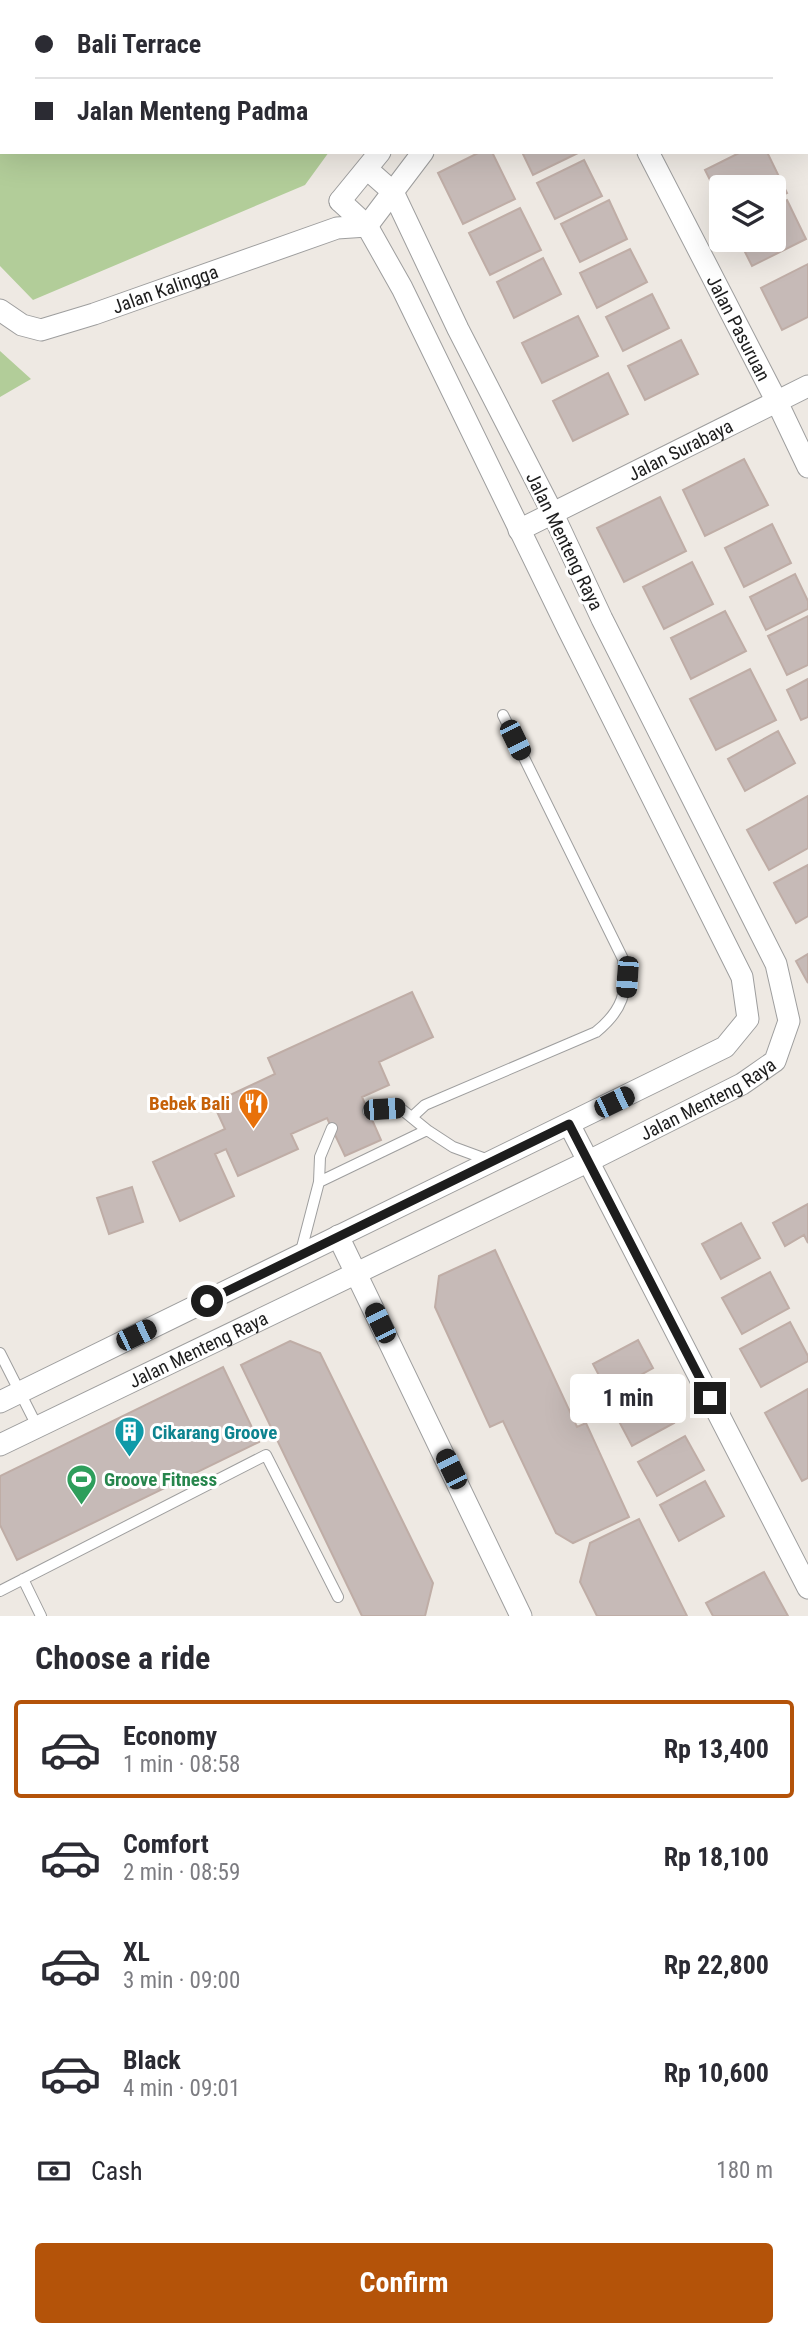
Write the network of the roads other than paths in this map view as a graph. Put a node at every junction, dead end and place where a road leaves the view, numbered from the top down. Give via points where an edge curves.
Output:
1 (421, 154) edge
2 (649, 154) edge
3 (374, 161) edge
4 (393, 191) junction
5 (340, 201) junction
6 (367, 226) junction
7 (334, 229) junction
8 (0, 310) edge
9 (808, 386) edge
10 (777, 402) junction
11 (808, 467) edge
12 (553, 514) junction
13 (519, 530) junction
14 (503, 715) dead end
15 (368, 1111) dead end
16 (412, 1117) junction
17 (569, 1124) junction
18 (332, 1128) dead end
19 (427, 1130) junction
20 (491, 1161) junction
21 (589, 1161) junction
22 (319, 1182) junction
23 (338, 1236) junction
24 (300, 1255) junction
25 (357, 1274) junction
26 (0, 1353) edge
27 (10, 1397) edge
28 (38, 1429) junction
29 (0, 1445) edge
30 (23, 1579) junction
31 (808, 1588) edge
32 (0, 1591) edge
33 (338, 1597) dead end
34 (41, 1616) edge
35 (521, 1616) edge

1 - 4 street
2 - 10 street, Jalan Pasuruan
3 - 4 street, Jalan Menteng Raya
3 - 5 street, Jalan Menteng Raya
4 - 6 street
4 - 12 street, Jalan Menteng Raya
5 - 6 street, Jalan Menteng Raya
5 - 7 street
6 - 7 street, Jalan Kalingga
6 - 13 street, Jalan Menteng Raya
7 - 8 street, Jalan Kalingga via 41,330 22,325
9 - 10 street, Jalan Surabaya
10 - 11 street, Jalan Pasuruan
10 - 12 street, Jalan Surabaya
12 - 13 street, Jalan Surabaya
12 - 21 street, Jalan Menteng Raya via 776,964 789,1021 775,1061 742,1084
13 - 17 street, Jalan Menteng Raya via 742,977 748,1019 725,1048
14 - 16 lane via 623,959 626,991 608,1022 596,1032 425,1105
15 - 16 lane via 400,1108
16 - 19 lane
17 - 20 street, Jalan Menteng Raya
17 - 21 street
18 - 22 lane via 320,1157
19 - 20 lane via 453,1147
19 - 22 lane
20 - 23 street, Jalan Menteng Raya
21 - 25 street, Jalan Menteng Raya
21 - 31 street
22 - 24 lane
23 - 24 street, Jalan Menteng Raya
23 - 25 street
24 - 27 street, Jalan Menteng Raya
25 - 28 street, Jalan Menteng Raya
25 - 35 street
26 - 27 lane
27 - 28 lane
28 - 29 street, Jalan Menteng Raya
30 - 32 lane
30 - 33 lane via 266,1455
30 - 34 lane

